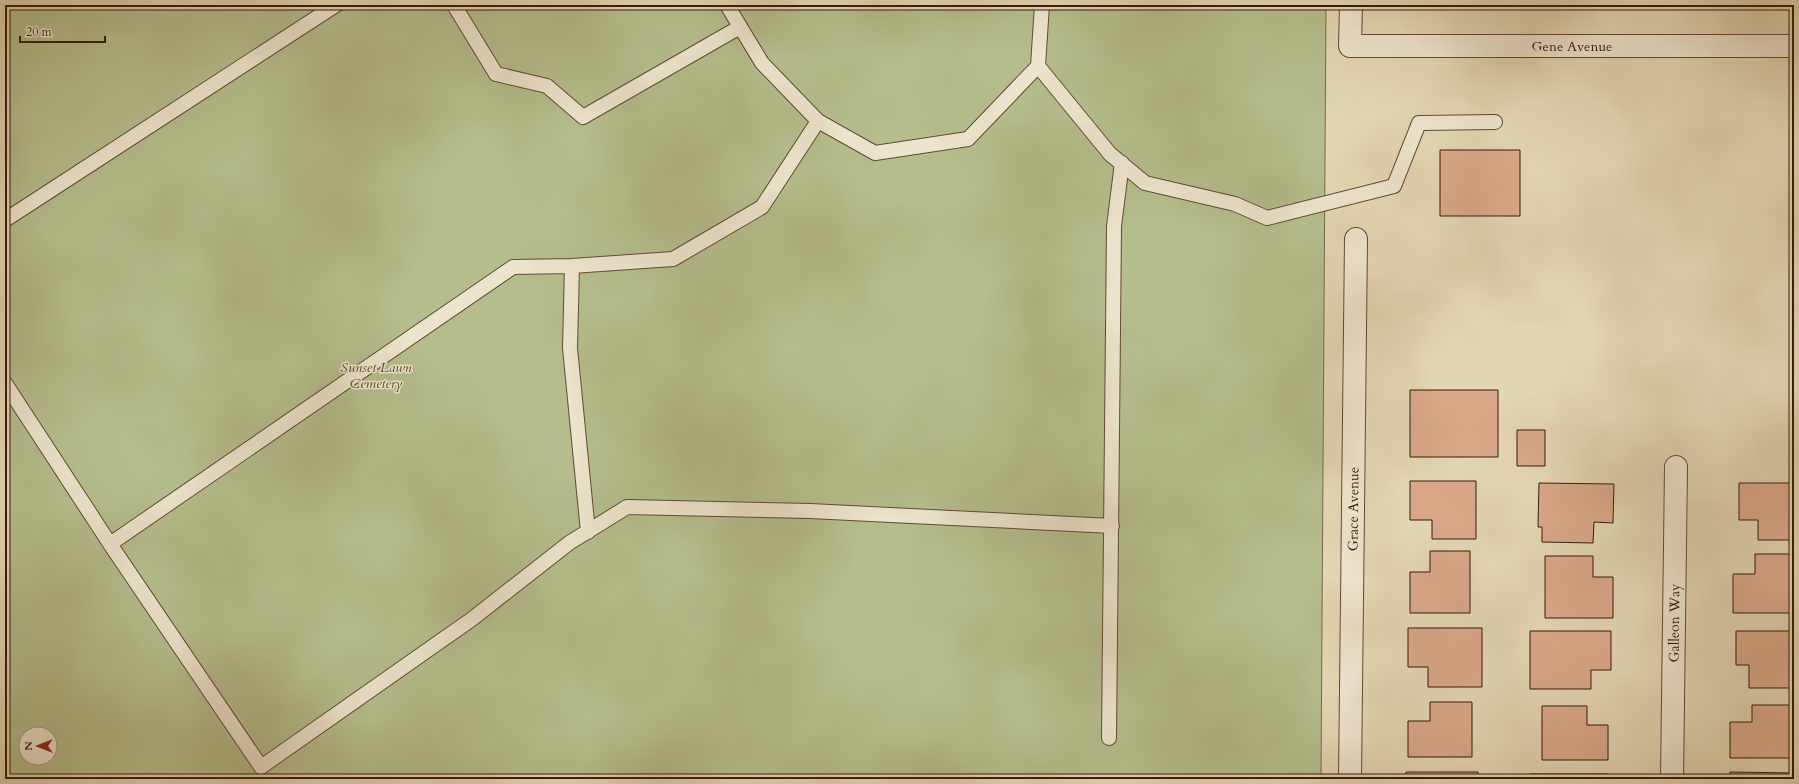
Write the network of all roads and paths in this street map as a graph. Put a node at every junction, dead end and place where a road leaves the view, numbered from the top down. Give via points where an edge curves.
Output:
1 (336, 5) edge
2 (454, 5) edge
3 (727, 5) edge
4 (1042, 5) edge
5 (1351, 5) edge
6 (740, 27) junction
7 (1794, 46) edge
8 (1038, 66) junction
9 (818, 121) junction
10 (1494, 122) dead end
11 (1122, 164) junction
12 (5, 220) edge
13 (1356, 239) dead end
14 (572, 266) junction
15 (5, 383) edge
16 (1676, 468) dead end
17 (1112, 526) junction
18 (588, 532) junction
19 (110, 544) junction
20 (1109, 738) dead end
21 (1350, 779) edge
22 (1672, 779) edge

1 - 12 lane
2 - 6 lane via 496,74 547,86 584,118
3 - 6 lane
4 - 8 lane
5 - 7 street, Gene Avenue via 1350,46
6 - 9 lane via 762,63
8 - 9 lane via 968,139 875,153
8 - 11 lane via 1110,154
9 - 14 lane via 762,207 673,259
10 - 11 lane via 1419,123 1394,186 1267,218 1235,204 1145,183
11 - 17 lane via 1114,226
13 - 21 street, Grace Avenue
14 - 18 lane via 570,348
14 - 19 lane via 513,266
15 - 19 lane
16 - 22 street, Galleon Way
17 - 18 lane via 810,511 627,507
17 - 20 lane
18 - 19 lane via 569,543 472,620 261,767

